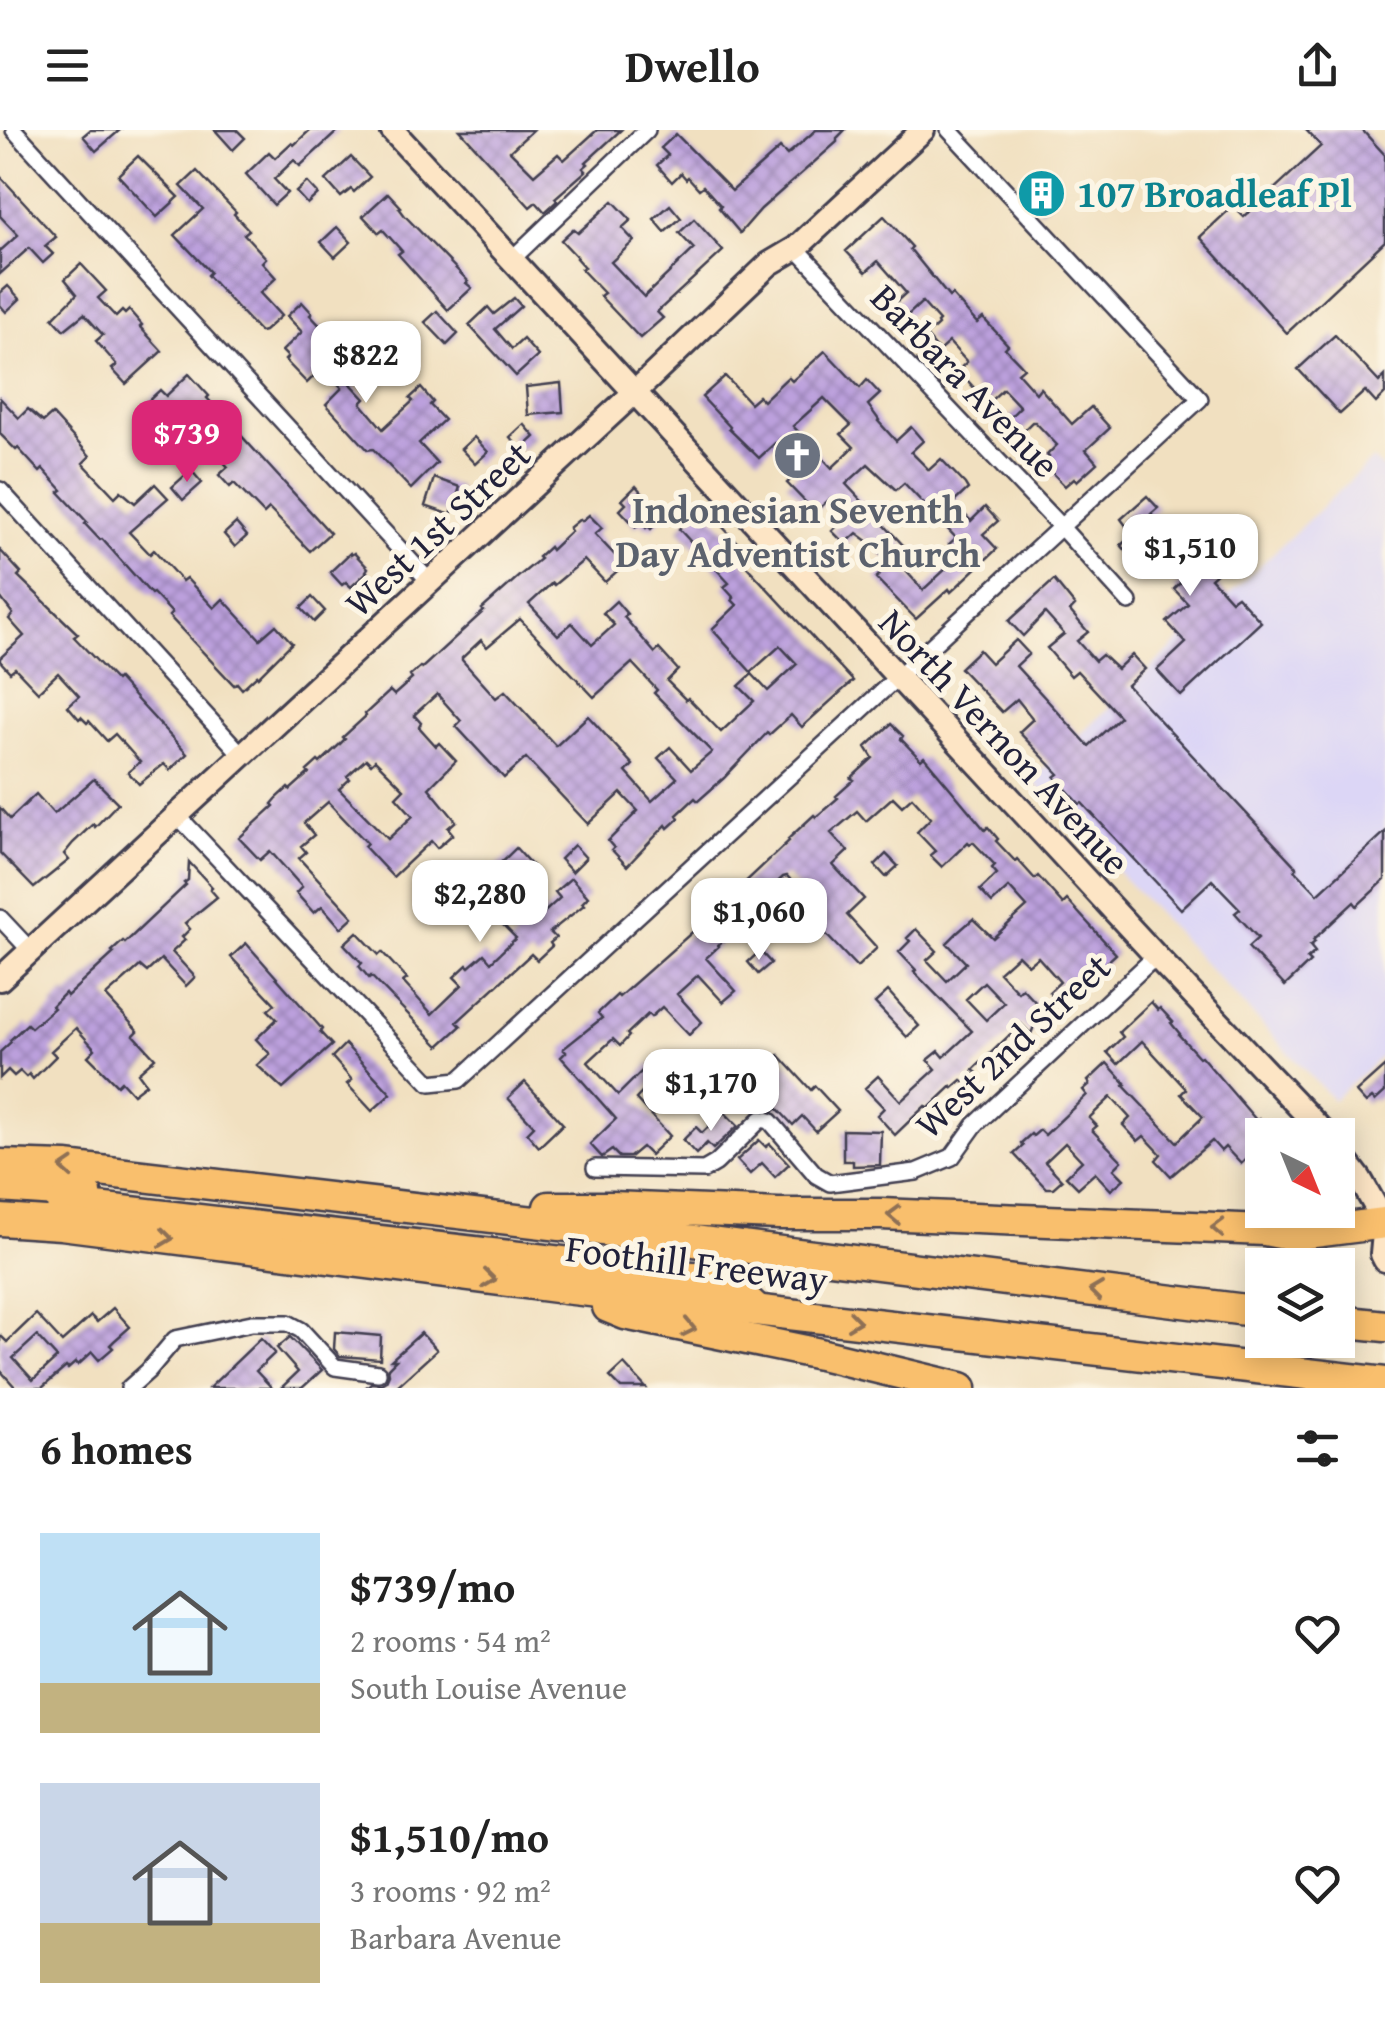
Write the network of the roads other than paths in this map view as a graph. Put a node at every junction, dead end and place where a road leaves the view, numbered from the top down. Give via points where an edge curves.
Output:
1 (14, 130) edge
2 (392, 130) edge
3 (647, 130) edge
4 (922, 130) edge
5 (948, 130) edge
6 (796, 248) junction
7 (511, 260) junction
8 (634, 393) junction
9 (0, 490) edge
10 (1061, 527) junction
11 (430, 582) junction
12 (1129, 602) dead end
13 (898, 676) junction
14 (242, 755) junction
15 (178, 816) junction
16 (0, 918) edge
17 (30, 951) junction
18 (1156, 956) junction
19 (0, 980) edge
20 (1310, 1118) edge
21 (0, 1165) edge
22 (595, 1168) dead end
23 (1355, 1172) edge
24 (0, 1186) edge
25 (0, 1200) edge
26 (407, 1208) junction
27 (0, 1220) edge
28 (1385, 1223) edge
29 (1272, 1228) edge
30 (1265, 1230) junction
31 (670, 1238) junction
32 (1384, 1257) edge
33 (564, 1288) junction
34 (758, 1310) junction
35 (1245, 1310) edge
36 (1355, 1323) edge
37 (1385, 1326) edge
38 (378, 1373) dead end
39 (1385, 1383) edge
40 (129, 1388) edge
41 (960, 1388) edge

1 - 11 street
2 - 7 street, North Vernon Avenue
3 - 7 street
4 - 6 street, West 1st Street
5 - 10 street via 1200,399
6 - 8 street, West 1st Street via 769,264
6 - 10 street, Barbara Avenue
7 - 8 street, North Vernon Avenue
8 - 11 street, West 1st Street
8 - 13 street, North Vernon Avenue
9 - 14 street
10 - 12 street, Barbara Avenue
10 - 13 street
11 - 14 street, West 1st Street
13 - 15 street via 459,1080 430,1083
13 - 18 street, North Vernon Avenue
14 - 15 street, West 1st Street
15 - 17 street, West 1st Street
16 - 17 street
17 - 19 street, West 1st Street
18 - 20 street, North Vernon Avenue
18 - 22 street, West 2nd Street via 975,1125 952,1156 916,1172 830,1182 761,1119 704,1170
26 -> 21 highway, Foothill Freeway
23 - 28 street
24 - 31 highway via 642,1256
25 - 34 highway via 726,1281
30 -> 26 highway via 612,1207
26 - 31 highway, Foothill Freeway
27 -> 33 highway, Foothill Freeway
28 - 30 highway via 1290,1235
28 - 32 street
29 - 30 highway
35 -> 31 highway, Foothill Freeway
33 - 34 highway, Foothill Freeway
33 -> 41 highway via 625,1314
34 -> 39 highway, Foothill Freeway
36 - 37 highway
38 - 40 street via 335,1368 312,1339 288,1323 252,1323 175,1339

